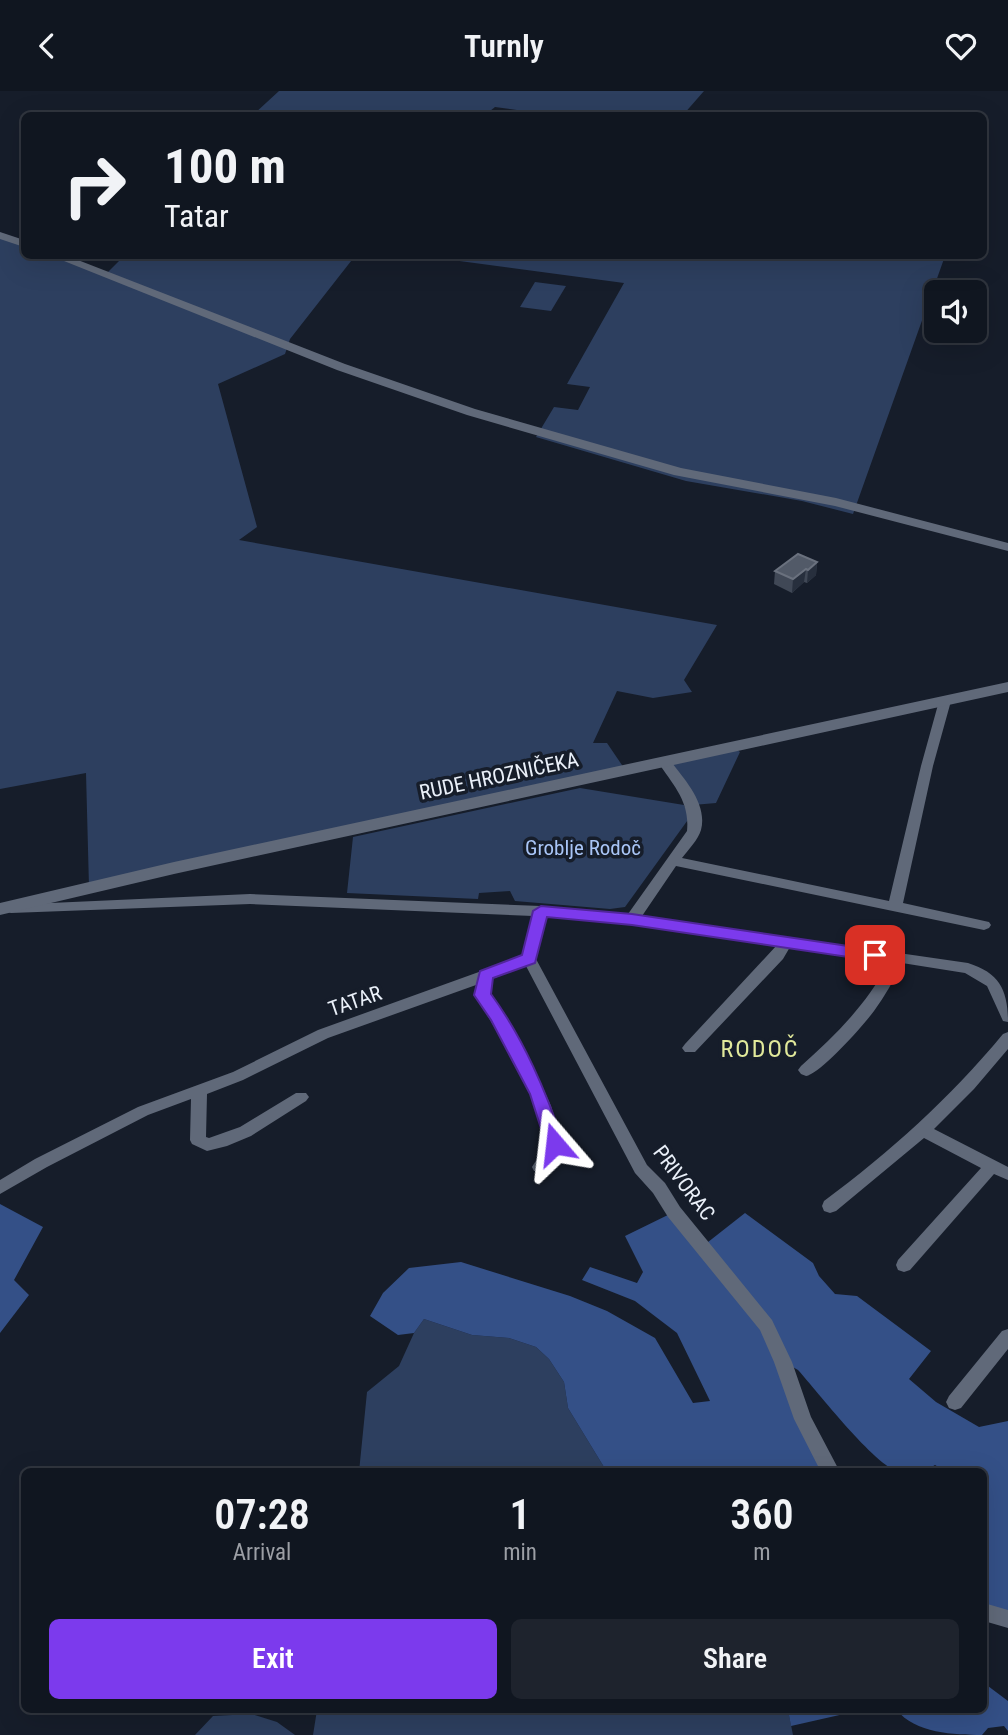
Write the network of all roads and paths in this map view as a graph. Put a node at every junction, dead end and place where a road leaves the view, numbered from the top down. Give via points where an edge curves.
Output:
1 (0, 235) edge
2 (21, 243) edge
3 (64, 259) edge
4 (1008, 547) edge
5 (1008, 687) edge
6 (945, 701) junction
7 (664, 762) junction
8 (672, 861) junction
9 (895, 907) junction
10 (1, 909) edge
11 (541, 911) junction
12 (632, 919) junction
13 (984, 925) dead end
14 (786, 942) junction
15 (529, 959) junction
16 (897, 959) junction
17 (485, 975) junction
18 (1008, 1017) edge
19 (1008, 1038) edge
20 (690, 1048) dead end
21 (806, 1070) dead end
22 (199, 1090) junction
23 (301, 1097) dead end
24 (923, 1131) junction
25 (540, 1167) dead end
26 (991, 1167) junction
27 (1008, 1174) edge
28 (0, 1188) edge
29 (830, 1206) dead end
30 (904, 1265) dead end
31 (1008, 1336) edge
32 (955, 1402) dead end
33 (829, 1468) edge
34 (987, 1613) edge
35 (1008, 1619) edge

1 - 2 street
3 - 4 street via 471,412 679,472 836,502
5 - 6 street, RUDE HROZNIČEKA
6 - 7 street, RUDE HROZNIČEKA
6 - 9 street
7 - 8 street via 697,815 694,831
7 - 10 street, RUDE HROZNIČEKA
8 - 9 street
8 - 12 street
9 - 13 street
10 - 11 street via 250,899
11 - 12 street
11 - 15 street
12 - 14 street
14 - 16 street
14 - 20 street
15 - 17 street, TATAR
15 - 33 street, PRIVORAC via 641,1169 766,1325 803,1419
16 - 18 street via 978,972 993,983
16 - 21 street via 883,990 853,1028
17 - 22 street, TATAR via 323,1034
17 - 25 street via 482,995 504,1027 552,1129 555,1144
19 - 24 street via 970,1086
22 - 23 street via 198,1140 207,1145 258,1126
22 - 28 street, TATAR via 142,1111
24 - 26 street
24 - 29 street
26 - 27 street
26 - 30 street
31 - 32 street
34 - 35 street

